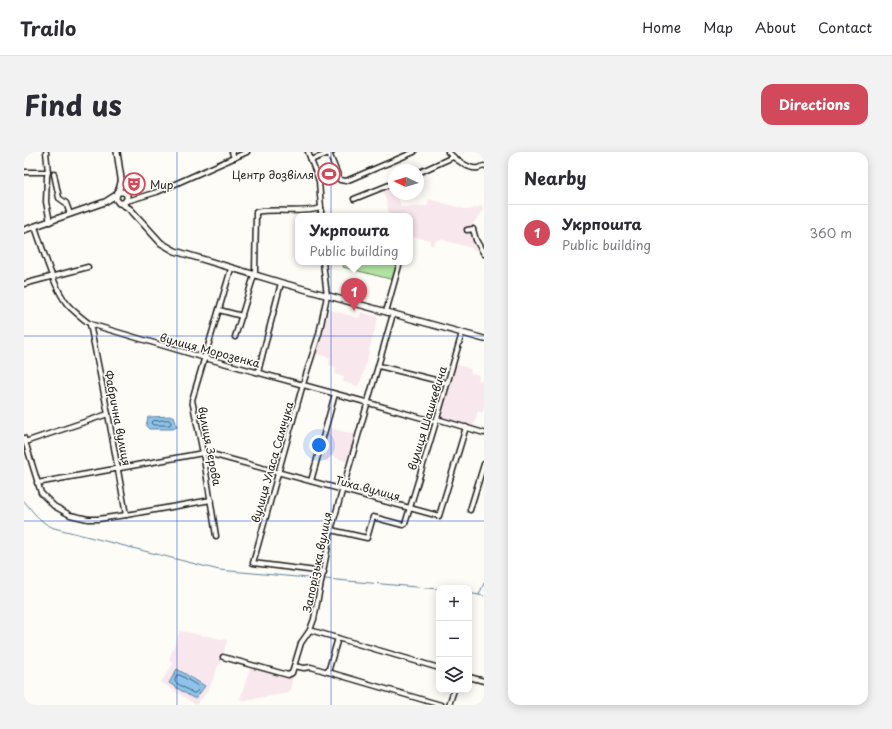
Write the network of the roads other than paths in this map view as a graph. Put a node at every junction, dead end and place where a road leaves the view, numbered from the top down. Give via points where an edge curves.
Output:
1 (46, 152) edge
2 (117, 152) edge
3 (232, 152) edge
4 (248, 152) edge
5 (308, 152) edge
6 (414, 152) edge
7 (448, 152) edge
8 (331, 153) edge
9 (234, 158) junction
10 (453, 158) junction
11 (311, 160) junction
12 (484, 166) edge
13 (424, 170) edge
14 (24, 172) edge
15 (48, 172) junction
16 (54, 174) dead end
17 (388, 185) edge
18 (122, 194) junction
19 (135, 197) junction
20 (354, 199) dead end
21 (105, 202) junction
22 (122, 202) junction
23 (321, 208) junction
24 (321, 213) edge
25 (70, 214) junction
26 (50, 222) junction
27 (35, 227) junction
28 (24, 230) edge
29 (467, 230) dead end
30 (484, 254) edge
31 (323, 265) edge
32 (399, 265) edge
33 (88, 267) dead end
34 (231, 269) junction
35 (255, 275) junction
36 (54, 276) junction
37 (281, 283) junction
38 (24, 284) edge
39 (327, 296) junction
40 (219, 310) junction
41 (386, 312) junction
42 (394, 314) junction
43 (242, 316) junction
44 (90, 324) junction
45 (462, 333) junction
46 (235, 337) dead end
47 (484, 339) edge
48 (204, 358) junction
49 (380, 366) junction
50 (258, 372) junction
51 (447, 383) junction
52 (303, 384) junction
53 (335, 394) junction
54 (369, 402) junction
55 (108, 414) junction
56 (437, 421) junction
57 (466, 427) junction
58 (484, 432) edge
59 (24, 440) edge
60 (203, 453) junction
61 (484, 464) edge
62 (118, 469) junction
63 (279, 472) junction
64 (311, 481) junction
65 (37, 483) junction
66 (343, 490) junction
67 (211, 500) junction
68 (409, 508) junction
69 (470, 510) dead end
70 (126, 515) junction
71 (332, 530) junction
72 (216, 536) dead end
73 (324, 572) junction
74 (310, 630) junction
75 (338, 638) junction
76 (223, 657) dead end
77 (294, 666) junction
78 (436, 667) edge
79 (328, 672) junction
80 (472, 678) edge
81 (484, 681) edge
82 (453, 693) edge
83 (441, 705) edge
84 (449, 705) edge

1 - 15 street
2 - 18 main road
3 - 9 street
4 - 9 street
5 - 11 street
6 - 8 street via 346,180 340,180
7 - 10 street
8 - 11 street
9 - 19 street via 157,192
10 - 12 street via 472,168
10 - 13 street
11 - 23 street via 320,181
14 - 15 street
15 - 26 street via 46,202
16 - 25 street via 59,198 66,203
17 - 20 street
18 - 19 street
18 - 21 main road
18 - 22 main road
18 - 22 main road via 116,199
19 - 22 street
21 - 22 main road
21 - 25 main road
22 - 34 main road via 167,248
23 - 24 street
23 - 35 street via 256,212
25 - 26 main road
26 - 27 main road
27 - 28 main road
27 - 36 street, вулиця Морозенка
29 - 30 street via 473,229
31 - 39 street, вулиця Уласа Самчука
32 - 41 street
33 - 36 street
34 - 35 main road
34 - 40 street, вулиця Зерова
35 - 37 main road
35 - 43 street
36 - 38 street
36 - 44 street, вулиця Морозенка via 67,303
37 - 39 main road
37 - 50 street
39 - 41 main road
39 - 52 street, вулиця Уласа Самчука via 319,334
40 - 43 street
40 - 48 street, вулиця Зерова
41 - 42 main road
42 - 45 main road
42 - 49 street, Запорізька вулиця
43 - 46 street
44 - 48 street, вулиця Морозенка
44 - 55 street, Фабрична вулиця
45 - 47 main road
45 - 51 street, вулиця Шашкевича
48 - 50 street, вулиця Морозенка
48 - 60 street, вулиця Зерова via 192,400
49 - 51 street
49 - 54 street, Запорізька вулиця
50 - 52 street, вулиця Морозенка
51 - 56 street, вулиця Шашкевича
52 - 53 street, вулиця Морозенка
52 - 63 street, вулиця Уласа Самчука
53 - 54 street, вулиця Морозенка
53 - 64 street
54 - 56 street, вулиця Морозенка
54 - 66 street, Запорізька вулиця
55 - 59 street
55 - 62 street, Фабрична вулиця
56 - 57 street, вулиця Морозенка
56 - 68 street, вулиця Шашкевича
57 - 58 street, вулиця Морозенка
57 - 68 street, Тиха вулиця via 439,516
59 - 65 street
60 - 62 street
60 - 63 street, Тиха вулиця
60 - 67 street, вулиця Зерова
61 - 69 street
62 - 65 street
62 - 70 street, Фабрична вулиця
63 - 64 street, Тиха вулиця
63 - 73 street, вулиця Уласа Самчука via 253,563
64 - 66 street, Тиха вулиця
65 - 70 street via 47,500 70,515 88,519
66 - 68 street, Тиха вулиця
66 - 71 street, Запорізька вулиця
67 - 70 street
67 - 72 street, вулиця Зерова
68 - 71 street, вулиця Шашкевича via 403,525 373,517 367,538
71 - 73 street, Запорізька вулиця
73 - 74 street, Запорізька вулиця
74 - 75 street
74 - 77 street, Запорізька вулиця via 301,643
75 - 78 street
75 - 79 street
76 - 77 street via 288,675
77 - 79 street
79 - 83 street
80 - 81 street
82 - 84 street

